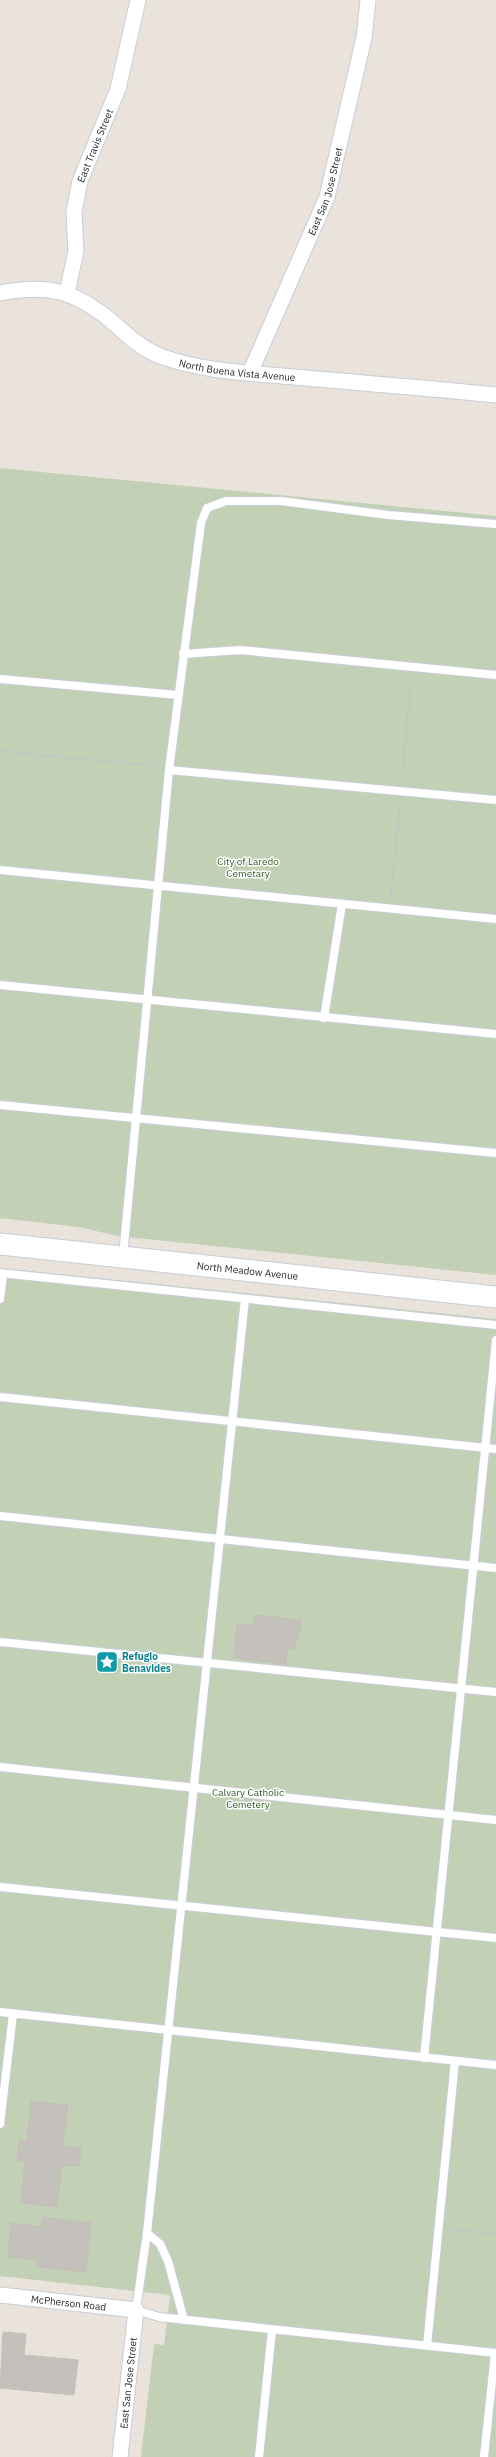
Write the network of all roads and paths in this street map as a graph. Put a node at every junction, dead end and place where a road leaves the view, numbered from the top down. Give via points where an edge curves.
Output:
1 (138, 0) edge
2 (368, 0) edge
3 (66, 292) junction
4 (0, 293) edge
5 (250, 373) junction
6 (496, 393) edge
7 (496, 524) edge
8 (183, 654) junction
9 (411, 673) dead end
10 (496, 675) edge
11 (0, 678) edge
12 (178, 695) junction
13 (0, 751) edge
14 (159, 766) dead end
15 (169, 770) junction
16 (401, 784) dead end
17 (400, 797) dead end
18 (496, 800) edge
19 (0, 870) edge
20 (158, 885) junction
21 (391, 900) dead end
22 (342, 904) junction
23 (496, 919) edge
24 (0, 985) edge
25 (147, 1001) junction
26 (324, 1018) junction
27 (496, 1034) edge
28 (0, 1105) edge
29 (136, 1118) junction
30 (496, 1153) edge
31 (0, 1244) edge
32 (122, 1257) junction
33 (1, 1273) edge
34 (496, 1297) edge
35 (0, 1299) edge
36 (245, 1299) junction
37 (496, 1325) edge
38 (496, 1340) edge
39 (0, 1397) edge
40 (233, 1421) junction
41 (485, 1448) junction
42 (496, 1449) edge
43 (0, 1516) edge
44 (220, 1539) junction
45 (474, 1565) junction
46 (496, 1568) edge
47 (0, 1642) edge
48 (207, 1662) junction
49 (462, 1689) junction
50 (496, 1692) edge
51 (0, 1767) edge
52 (194, 1788) junction
53 (448, 1815) junction
54 (496, 1820) edge
55 (0, 1887) edge
56 (182, 1906) junction
57 (437, 1932) junction
58 (496, 1938) edge
59 (0, 2012) edge
60 (13, 2014) junction
61 (169, 2030) junction
62 (424, 2058) junction
63 (455, 2061) junction
64 (496, 2065) edge
65 (0, 2124) edge
66 (447, 2229) dead end
67 (148, 2233) junction
68 (496, 2234) edge
69 (0, 2295) edge
70 (136, 2310) junction
71 (184, 2320) junction
72 (272, 2330) junction
73 (427, 2346) junction
74 (496, 2353) edge
75 (120, 2457) edge
76 (259, 2457) edge
77 (484, 2457) edge

1 - 3 street, East Travis Street via 118,89 80,181 74,212 76,250
2 - 5 street, East San Jose Street via 364,38 327,197
3 - 4 street, North Buena Vista Avenue via 40,288
3 - 5 street, North Buena Vista Avenue via 90,304 136,343 162,357 186,364
5 - 6 street, North Buena Vista Avenue
7 - 8 lane via 388,515 281,500 226,501 206,508 201,523
8 - 10 lane via 216,650 248,651
8 - 12 lane
9 - 16 path
11 - 12 lane
12 - 15 lane
13 - 14 path
15 - 18 lane
15 - 20 lane
17 - 21 path
19 - 20 lane
20 - 22 lane
20 - 25 lane
22 - 23 lane
22 - 26 lane
24 - 25 lane
25 - 26 lane
25 - 29 lane
26 - 27 lane
28 - 29 lane
29 - 30 lane
29 - 32 lane
31 - 32 main road, North Meadow Avenue
32 - 34 main road, North Meadow Avenue
33 - 35 lane
33 - 36 lane
36 - 37 lane
36 - 40 lane
38 - 41 lane
39 - 40 lane
40 - 41 lane
40 - 44 lane
41 - 42 lane
41 - 45 lane
43 - 44 lane
44 - 45 lane
44 - 48 lane
45 - 46 lane
45 - 49 lane
47 - 48 lane
48 - 49 lane
48 - 52 lane
49 - 50 lane
49 - 53 lane
51 - 52 lane
52 - 53 lane
52 - 56 lane
53 - 54 lane
53 - 57 lane
55 - 56 lane
56 - 57 lane
56 - 61 lane
57 - 58 lane
57 - 62 lane
59 - 60 lane
60 - 61 lane
60 - 65 lane
61 - 62 lane
61 - 67 lane
62 - 63 lane
63 - 64 lane
63 - 73 lane
66 - 68 path
67 - 70 lane
67 - 71 lane via 160,2244 168,2261
69 - 70 street, McPherson Road
70 - 71 lane via 159,2317
70 - 75 street, East San Jose Street
71 - 72 lane
72 - 73 lane
72 - 76 lane
73 - 74 lane
74 - 77 lane

